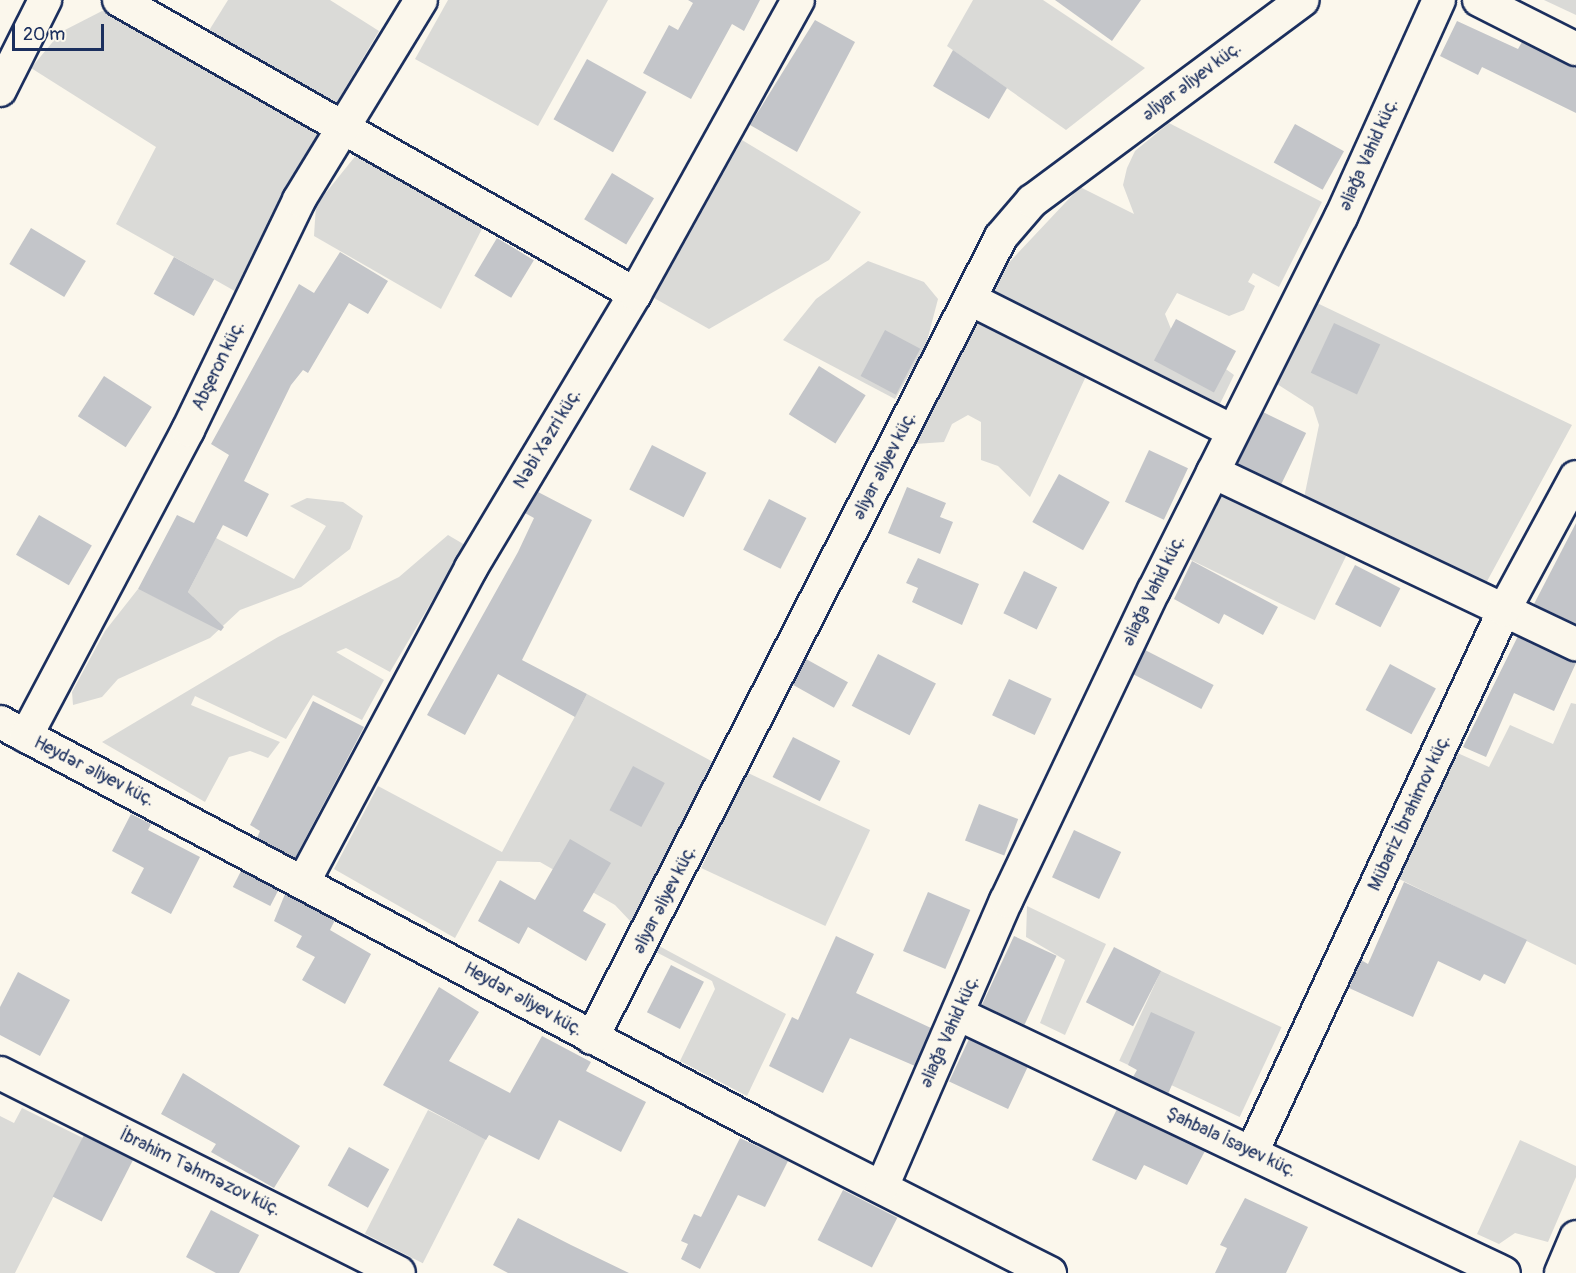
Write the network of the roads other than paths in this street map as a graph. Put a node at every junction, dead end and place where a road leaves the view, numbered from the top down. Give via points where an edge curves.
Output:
1 (45, 0) edge
2 (119, 0) edge
3 (421, 0) edge
4 (798, 0) edge
5 (1303, 0) edge
6 (1439, 0) edge
7 (1479, 0) edge
8 (1576, 49) edge
9 (0, 90) edge
10 (342, 130) junction
11 (634, 294) junction
12 (970, 299) junction
13 (1233, 431) junction
14 (1213, 471) junction
15 (1576, 477) edge
16 (1504, 610) junction
17 (1576, 644) edge
18 (13, 729) edge
19 (304, 881) junction
20 (958, 1014) junction
21 (592, 1038) junction
22 (0, 1073) edge
23 (1252, 1152) junction
24 (882, 1187) junction
25 (1576, 1237) edge
26 (399, 1273) edge
27 (1050, 1273) edge
28 (1504, 1273) edge
29 (1561, 1273) edge

1 - 9 street
2 - 10 street
3 - 10 street, Abşeron küç.
4 - 11 street, Nəbi Xəzri küç.
5 - 12 street, Əliyar Əliyev küç. via 1032,201 1001,237
6 - 13 street, Əliağa Vahid küç. via 1341,217
7 - 8 street
10 - 11 street
10 - 18 street, Abşeron küç. via 299,200 188,430
11 - 19 street, Nəbi Xəzri küç. via 471,568
12 - 13 street
12 - 21 street, Əliyar Əliyev küç.
13 - 14 street, Əliağa Vahid küç.
14 - 16 street
14 - 20 street, Əliağa Vahid küç. via 1021,869
15 - 16 street, Mübariz İbrahimov küç.
16 - 17 street
16 - 23 street, Mübariz İbrahimov küç.
18 - 19 street, Heydər Əliyev küç.
19 - 21 street, Heydər Əliyev küç.
20 - 23 street, Şahbala İsayev küç.
20 - 24 street, Əliağa Vahid küç.
21 - 24 street, Heydər Əliyev küç.
22 - 26 street, İbrahim Təhməzov küç.
23 - 28 street, Şahbala İsayev küç.
24 - 27 street, Heydər Əliyev küç.
25 - 29 street

